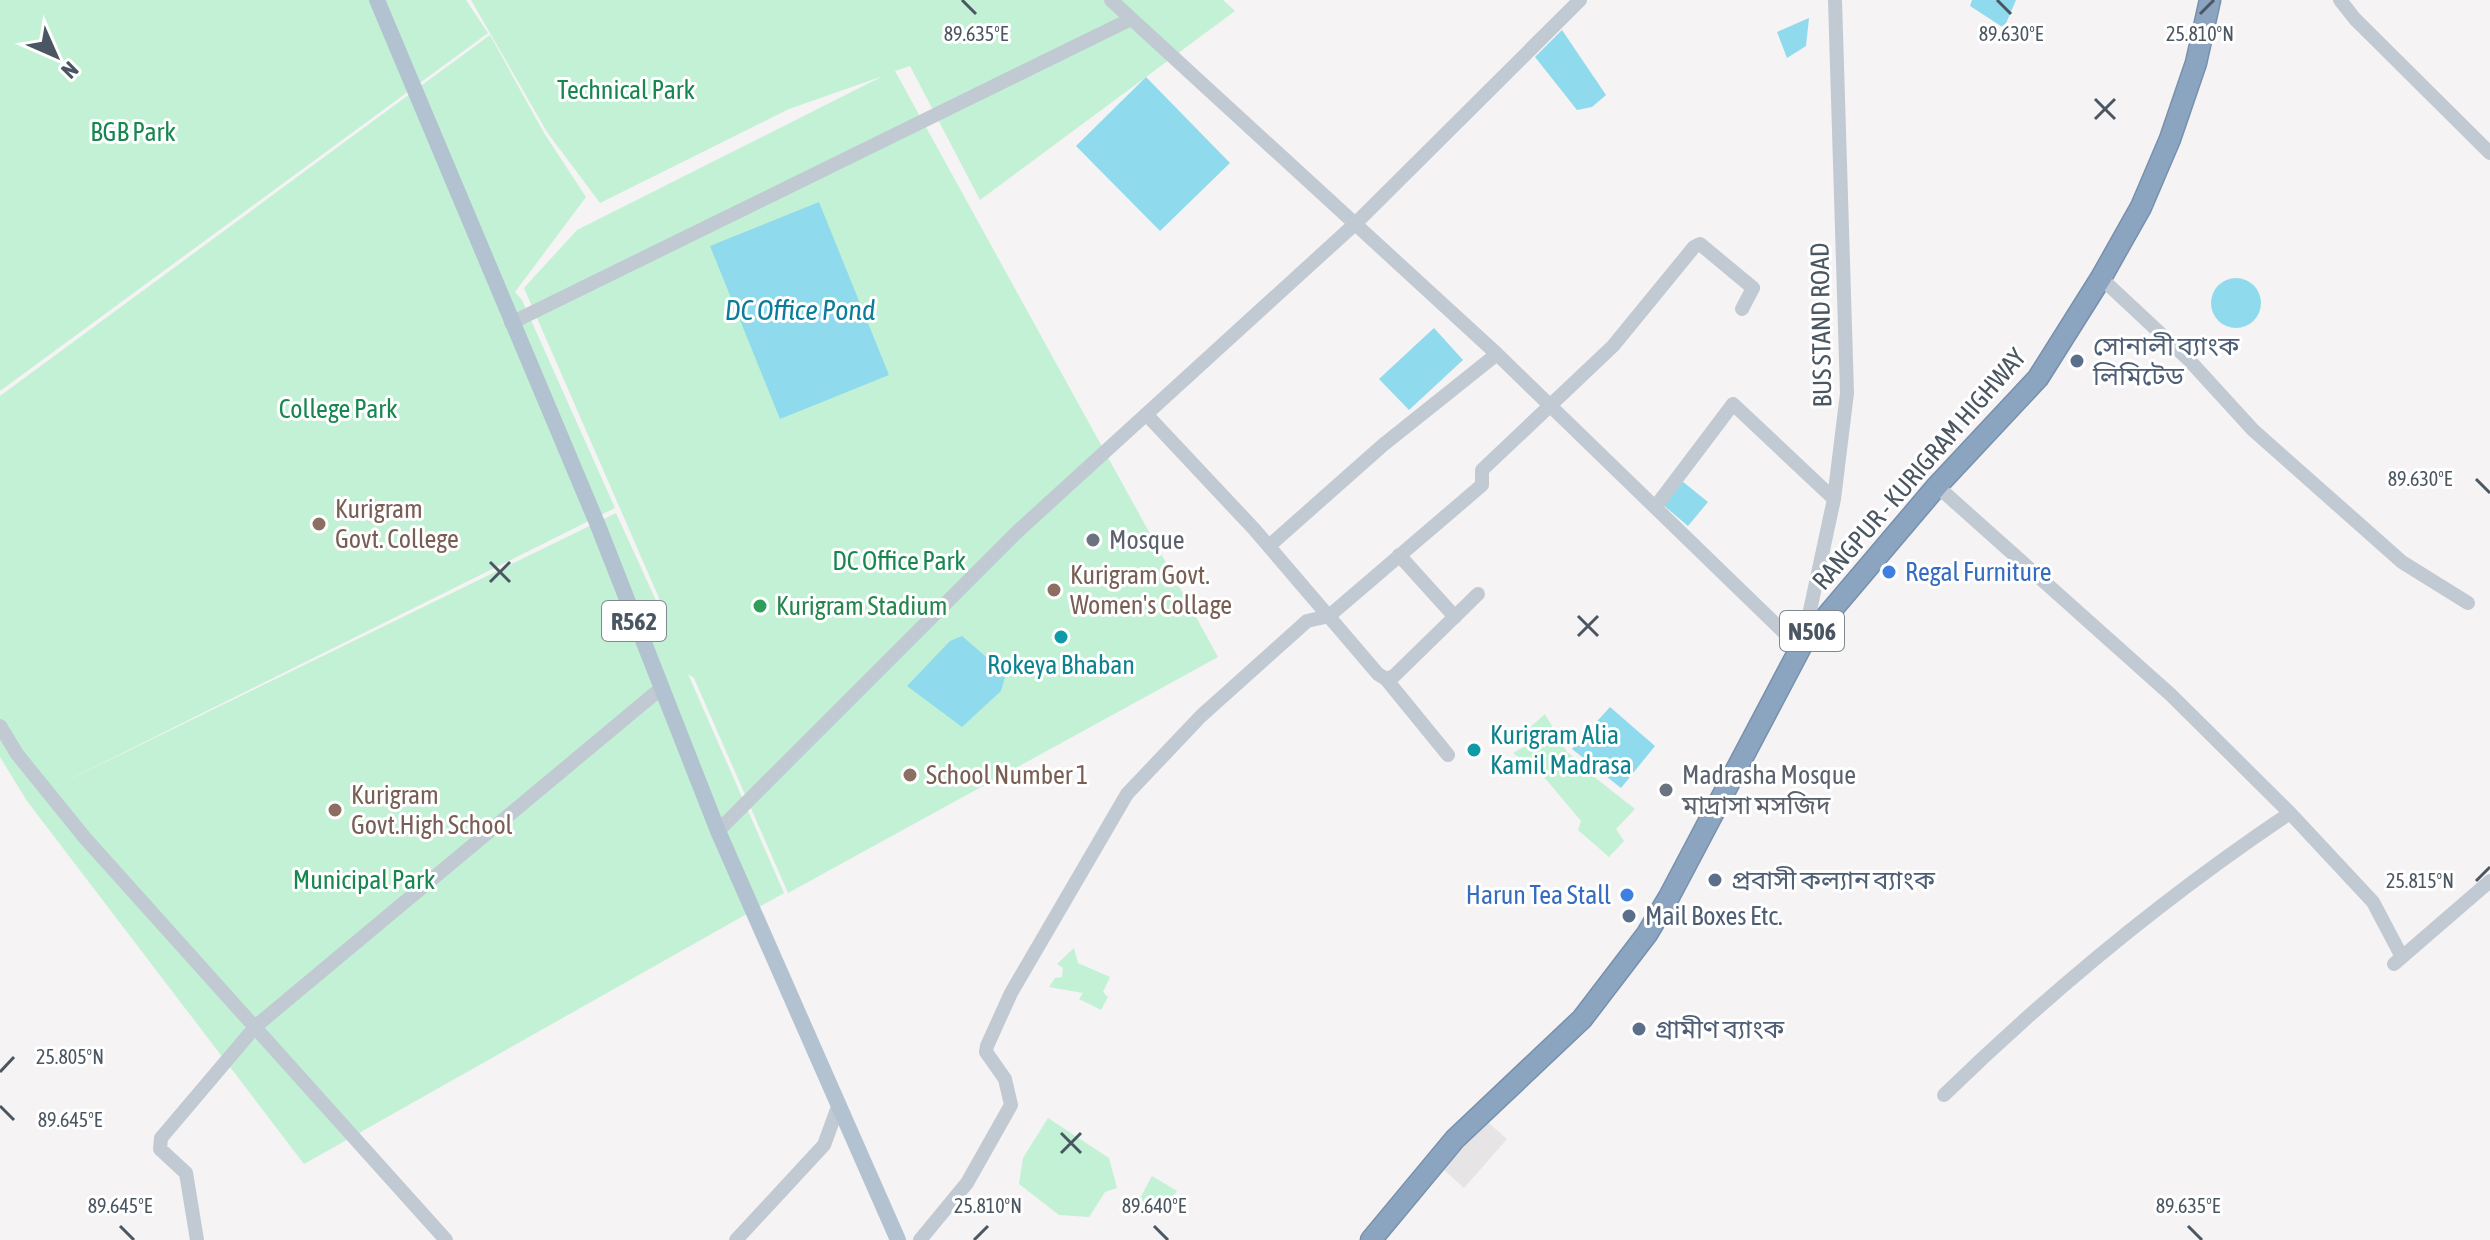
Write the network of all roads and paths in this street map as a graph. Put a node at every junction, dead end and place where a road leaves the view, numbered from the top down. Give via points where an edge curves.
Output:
1 (377, 0) edge
2 (1111, 0) edge
3 (1580, 0) edge
4 (1835, 0) edge
5 (2210, 0) edge
6 (2340, 0) edge
7 (1131, 19) junction
8 (2490, 153) edge
9 (1356, 223) junction
10 (2101, 278) junction
11 (1742, 309) dead end
12 (511, 323) junction
13 (1497, 354) junction
14 (1548, 406) junction
15 (1146, 414) junction
16 (1937, 486) junction
17 (1834, 499) junction
18 (1656, 506) junction
19 (1269, 546) junction
20 (1399, 555) junction
21 (1478, 594) dead end
22 (2468, 603) dead end
23 (1329, 616) junction
24 (1447, 624) junction
25 (1801, 647) junction
26 (1386, 679) junction
27 (659, 690) junction
28 (0, 726) edge
29 (1448, 755) dead end
30 (2290, 813) junction
31 (718, 831) junction
32 (2490, 881) edge
33 (256, 1026) junction
34 (1944, 1095) dead end
35 (839, 1104) junction
36 (854, 1141) junction
37 (824, 1145) junction
38 (197, 1240) edge
39 (446, 1240) edge
40 (736, 1240) edge
41 (898, 1240) edge
42 (920, 1240) edge
43 (1371, 1240) edge

1 - 12 main road, R562
2 - 7 street
3 - 9 street
4 - 17 street, BUS STAND ROAD via 1847,393
5 - 10 highway, RANGPUR - KURIGRAM HIGHWAY / N506 via 2170,139 2141,207
6 - 8 street
7 - 9 street
7 - 12 street
9 - 13 street
9 - 15 street
10 - 16 highway, RANGPUR - KURIGRAM HIGHWAY / N506 via 2038,378
10 - 22 street via 2190,361 2253,430 2402,562
11 - 14 street via 1753,288 1700,244 1613,346
12 - 27 main road, R562 via 597,523
13 - 14 street
13 - 19 street
14 - 18 street
14 - 20 street via 1482,470 1482,485
15 - 19 street
15 - 31 street via 1017,532
16 - 25 highway, RANGPUR - KURIGRAM HIGHWAY / N506
16 - 30 street via 2171,695
17 - 18 street via 1733,404
17 - 25 street, BUS STAND ROAD
18 - 25 street
19 - 23 street
20 - 23 street
20 - 24 street
21 - 24 street
23 - 26 street
23 - 42 street via 1307,621 1201,716 1111,817 1011,993 987,1046 989,1059 1005,1079 1011,1105 967,1183
24 - 26 street
25 - 43 highway, RANGPUR - KURIGRAM HIGHWAY / N506 via 1647,934 1582,1019 1455,1139
26 - 29 street
27 - 31 main road, R562
27 - 33 street
28 - 33 street via 85,838
30 - 32 street via 2373,902 2398,961
30 - 34 street via 2155,908
31 - 35 main road, R562
33 - 38 street via 161,1138 160,1149 186,1173
33 - 39 street
35 - 36 main road, R562
35 - 37 street
36 - 37 street
36 - 41 main road, R562
37 - 40 street

